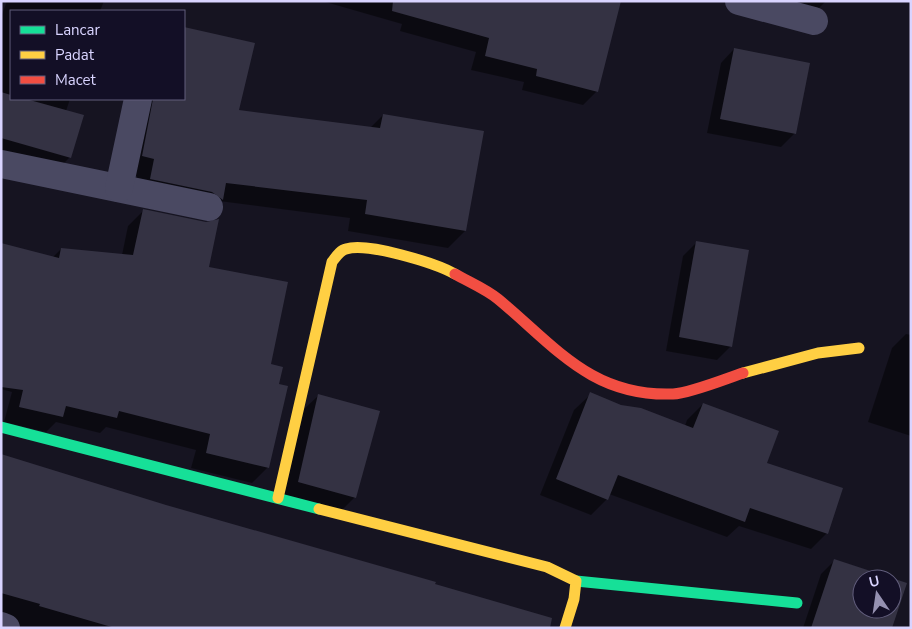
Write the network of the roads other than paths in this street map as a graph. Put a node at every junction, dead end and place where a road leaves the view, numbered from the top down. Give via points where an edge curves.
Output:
1 (739, 1) edge
2 (814, 21) dead end
3 (138, 100) edge
4 (1, 164) edge
5 (119, 188) junction
6 (209, 206) dead end
7 (859, 348) dead end
8 (1, 427) edge
9 (278, 498) junction
10 (576, 581) junction
11 (797, 603) dead end
12 (1, 626) edge
13 (6, 628) edge
14 (564, 628) edge

1 - 2 street
3 - 5 street
4 - 5 street
5 - 6 street
7 - 9 street via 818,353 768,365 675,394 627,391 594,377 566,358 496,297 438,266 359,246 343,250 332,262
8 - 9 street
9 - 10 street via 547,567
10 - 11 street
10 - 14 street via 574,599
12 - 13 street

